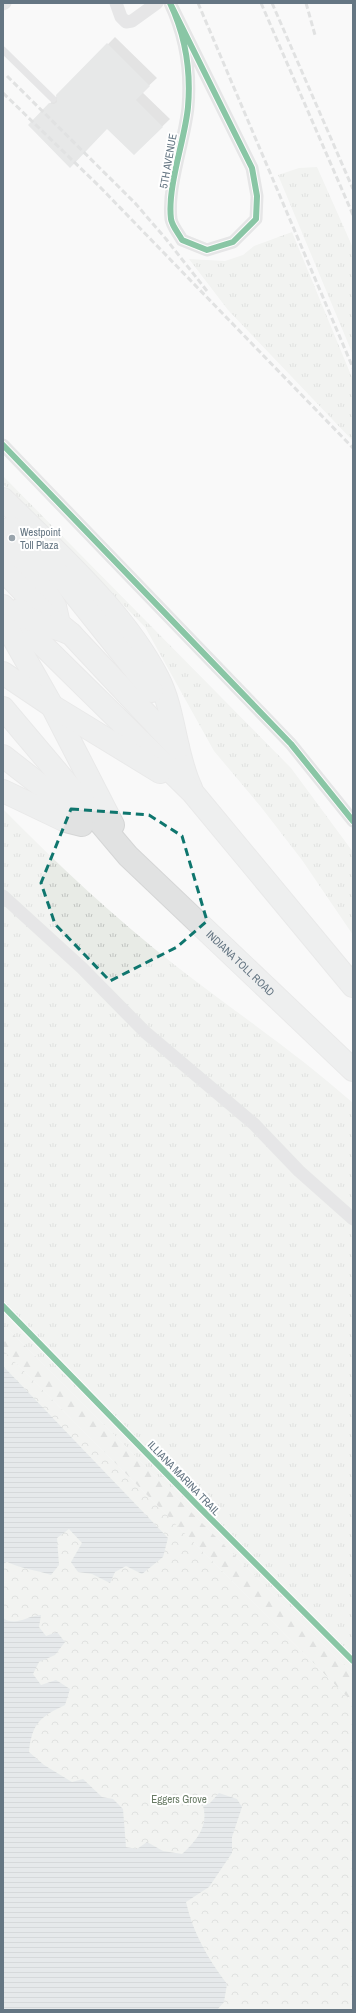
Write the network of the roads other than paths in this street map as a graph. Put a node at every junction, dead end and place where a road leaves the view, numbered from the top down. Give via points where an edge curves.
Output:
1 (116, 3) edge
2 (156, 3) edge
3 (170, 3) edge
4 (3, 50) edge
5 (53, 99) dead end
6 (3, 445) edge
7 (3, 499) edge
8 (3, 520) edge
9 (3, 548) edge
10 (3, 570) edge
11 (3, 592) edge
12 (3, 606) edge
13 (3, 625) edge
14 (65, 631) junction
15 (3, 646) edge
16 (3, 661) edge
17 (3, 673) edge
18 (52, 706) junction
19 (3, 708) edge
20 (3, 713) edge
21 (172, 720) junction
22 (16, 730) edge
23 (180, 751) junction
24 (3, 756) edge
25 (3, 790) edge
26 (193, 793) junction
27 (55, 804) junction
28 (93, 815) junction
29 (353, 821) edge
30 (123, 851) junction
31 (3, 896) edge
32 (353, 986) edge
33 (353, 1070) edge
34 (353, 1219) edge

1 - 2 street via 121,17 126,22 132,21
3 - 3 street, 5TH AVENUE via 179,23 189,78 188,108 172,198 171,220 182,240 207,250 233,242 256,219 257,196 252,168
4 - 5 lane
6 - 29 street via 286,738
7 - 21 highway via 46,540 130,633 158,678
8 - 21 highway via 61,577
9 - 14 highway via 47,593 55,606 59,624
10 - 14 highway
11 - 14 highway via 23,615 35,622
12 - 26 highway
13 - 18 highway via 10,632
14 - 23 highway
15 - 18 highway
16 - 18 highway
17 - 18 highway
18 - 26 highway
18 - 30 highway
19 - 22 highway
20 - 22 highway
21 - 23 highway
22 - 28 highway
23 - 26 highway
24 - 27 highway
25 - 27 lane
25 - 30 highway via 66,821 89,827
26 - 32 highway
27 - 28 lane
27 - 30 highway
28 - 30 highway
30 - 33 highway, INDIANA TOLL ROAD
31 - 34 street via 82,968 145,1032 254,1124 299,1171

